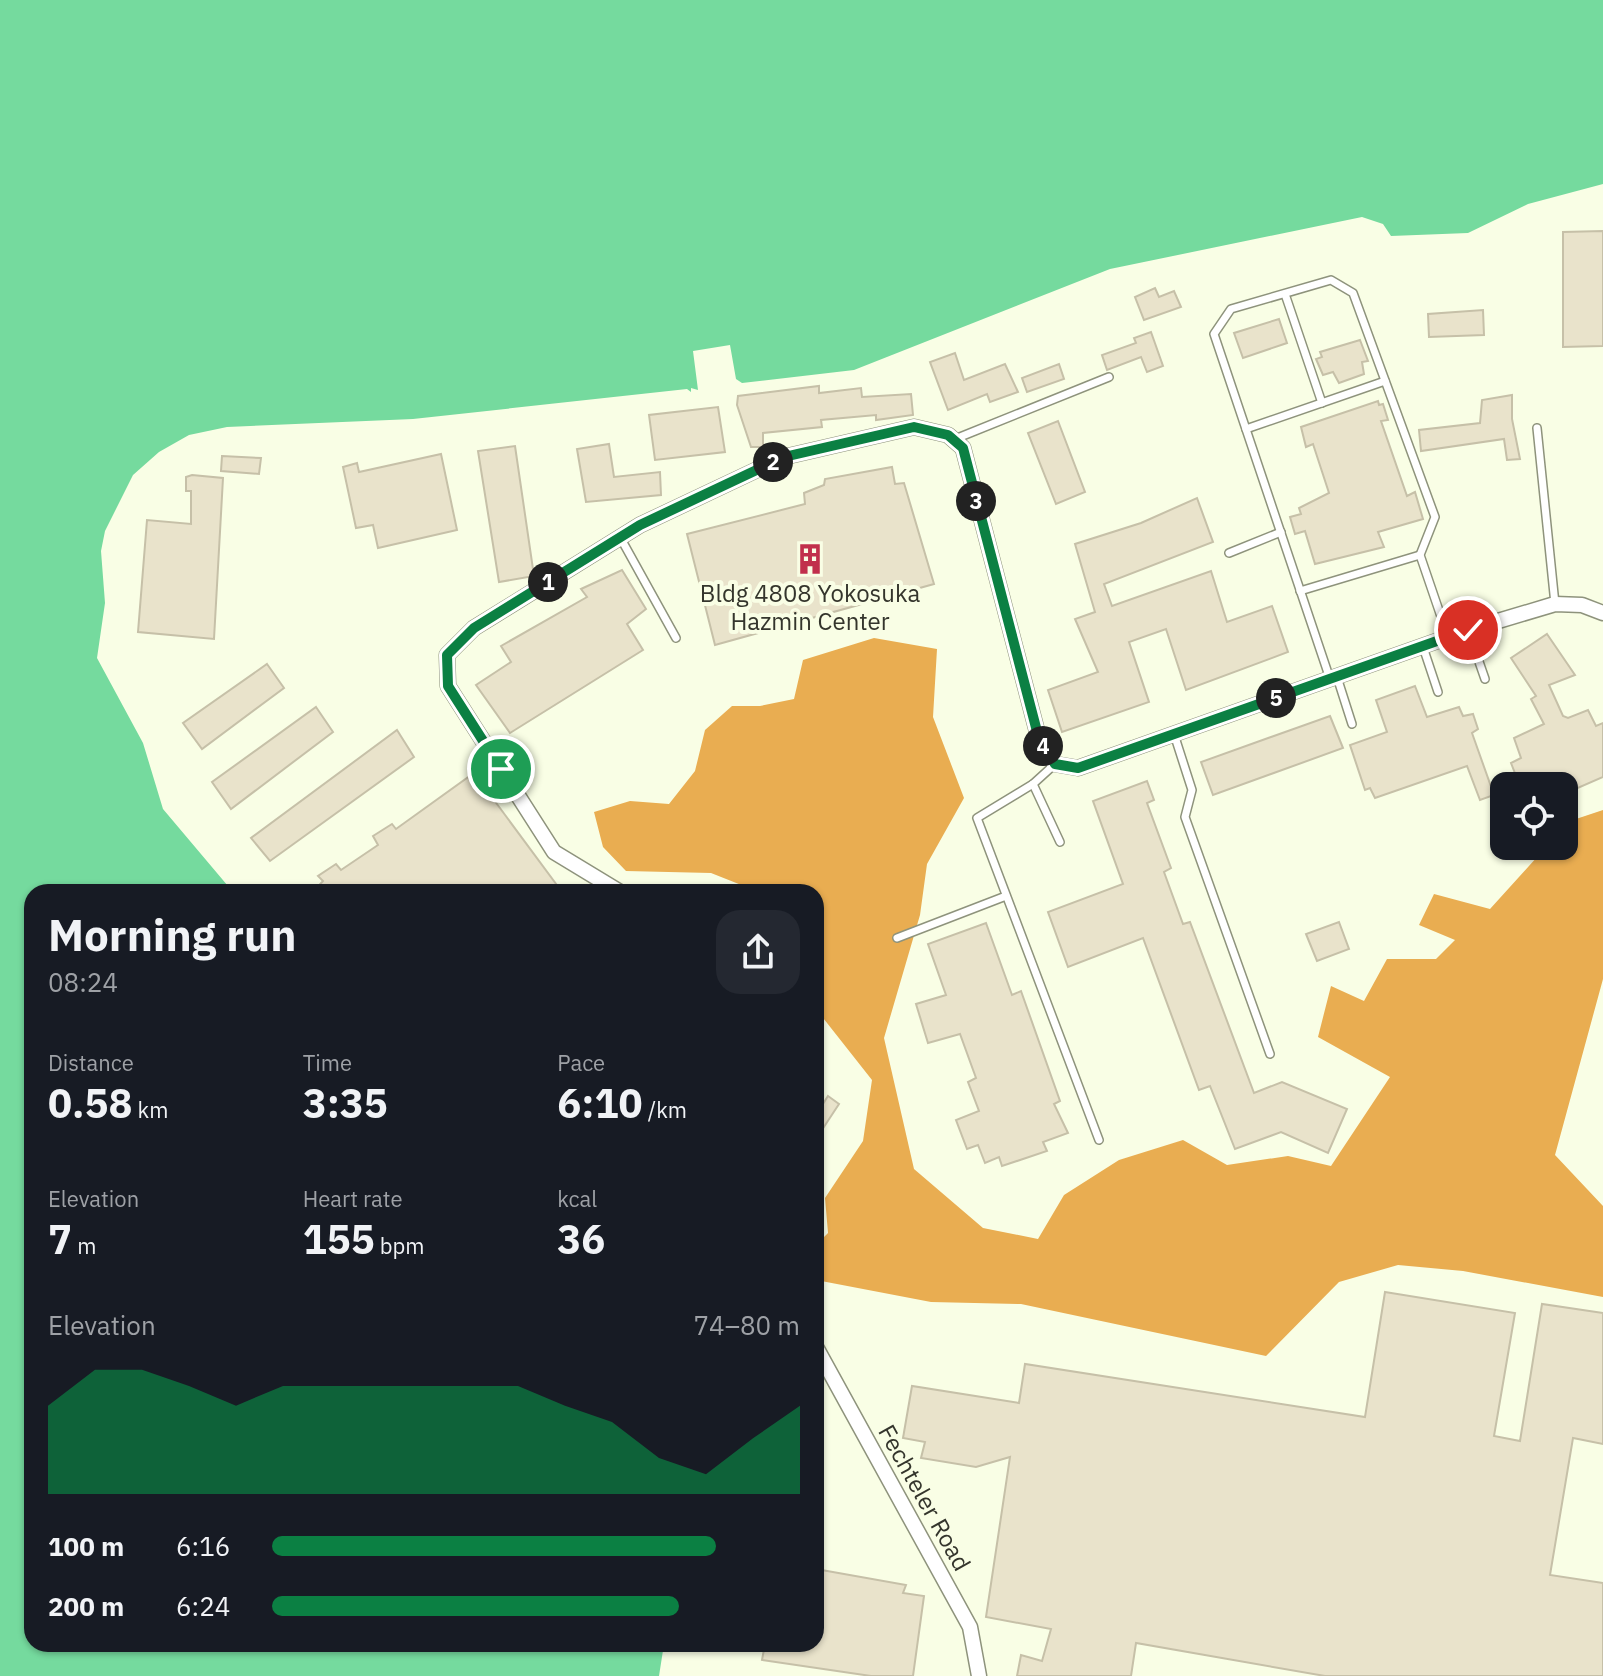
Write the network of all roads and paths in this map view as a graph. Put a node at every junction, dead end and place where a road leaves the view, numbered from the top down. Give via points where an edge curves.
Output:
1 (1285, 294) junction
2 (1109, 377) dead end
3 (1385, 381) junction
4 (1322, 403) junction
5 (1537, 428) dead end
6 (1246, 429) junction
7 (953, 440) junction
8 (1281, 532) junction
9 (620, 537) junction
10 (1229, 553) dead end
11 (1420, 555) junction
12 (1300, 591) junction
13 (1555, 604) junction
14 (1603, 613) edge
15 (1468, 630) junction
16 (1448, 637) junction
17 (676, 638) dead end
18 (1423, 647) junction
19 (1333, 678) junction
20 (1485, 679) dead end
21 (1438, 692) dead end
22 (1352, 724) dead end
23 (1174, 734) junction
24 (1055, 764) junction
25 (1033, 784) junction
26 (1060, 842) dead end
27 (607, 884) edge
28 (1006, 896) junction
29 (897, 938) dead end
30 (1270, 1054) dead end
31 (1099, 1140) dead end
32 (824, 1362) edge
33 (979, 1676) edge

1 - 3 lane via 1331,280 1353,293
1 - 4 lane
1 - 6 lane via 1231,309 1214,334
2 - 7 lane
3 - 4 lane
3 - 11 lane via 1435,517
4 - 6 lane
5 - 13 lane
6 - 8 lane
7 - 9 street via 914,427 784,457
7 - 24 street via 963,448 1039,739
8 - 10 lane
8 - 12 lane
9 - 17 lane
9 - 27 street via 474,628 447,655 448,686 554,852
11 - 12 lane
11 - 16 lane
12 - 19 lane
13 - 14 street
13 - 15 street
15 - 16 street
15 - 20 lane
16 - 18 street
18 - 19 street
18 - 21 lane
19 - 22 lane
19 - 23 street
23 - 24 street via 1078,768
23 - 30 lane via 1192,790 1185,817
24 - 25 lane
25 - 26 lane
25 - 28 lane via 977,818
28 - 29 lane
28 - 31 lane
32 - 33 street, Fechteler Road via 970,1627

